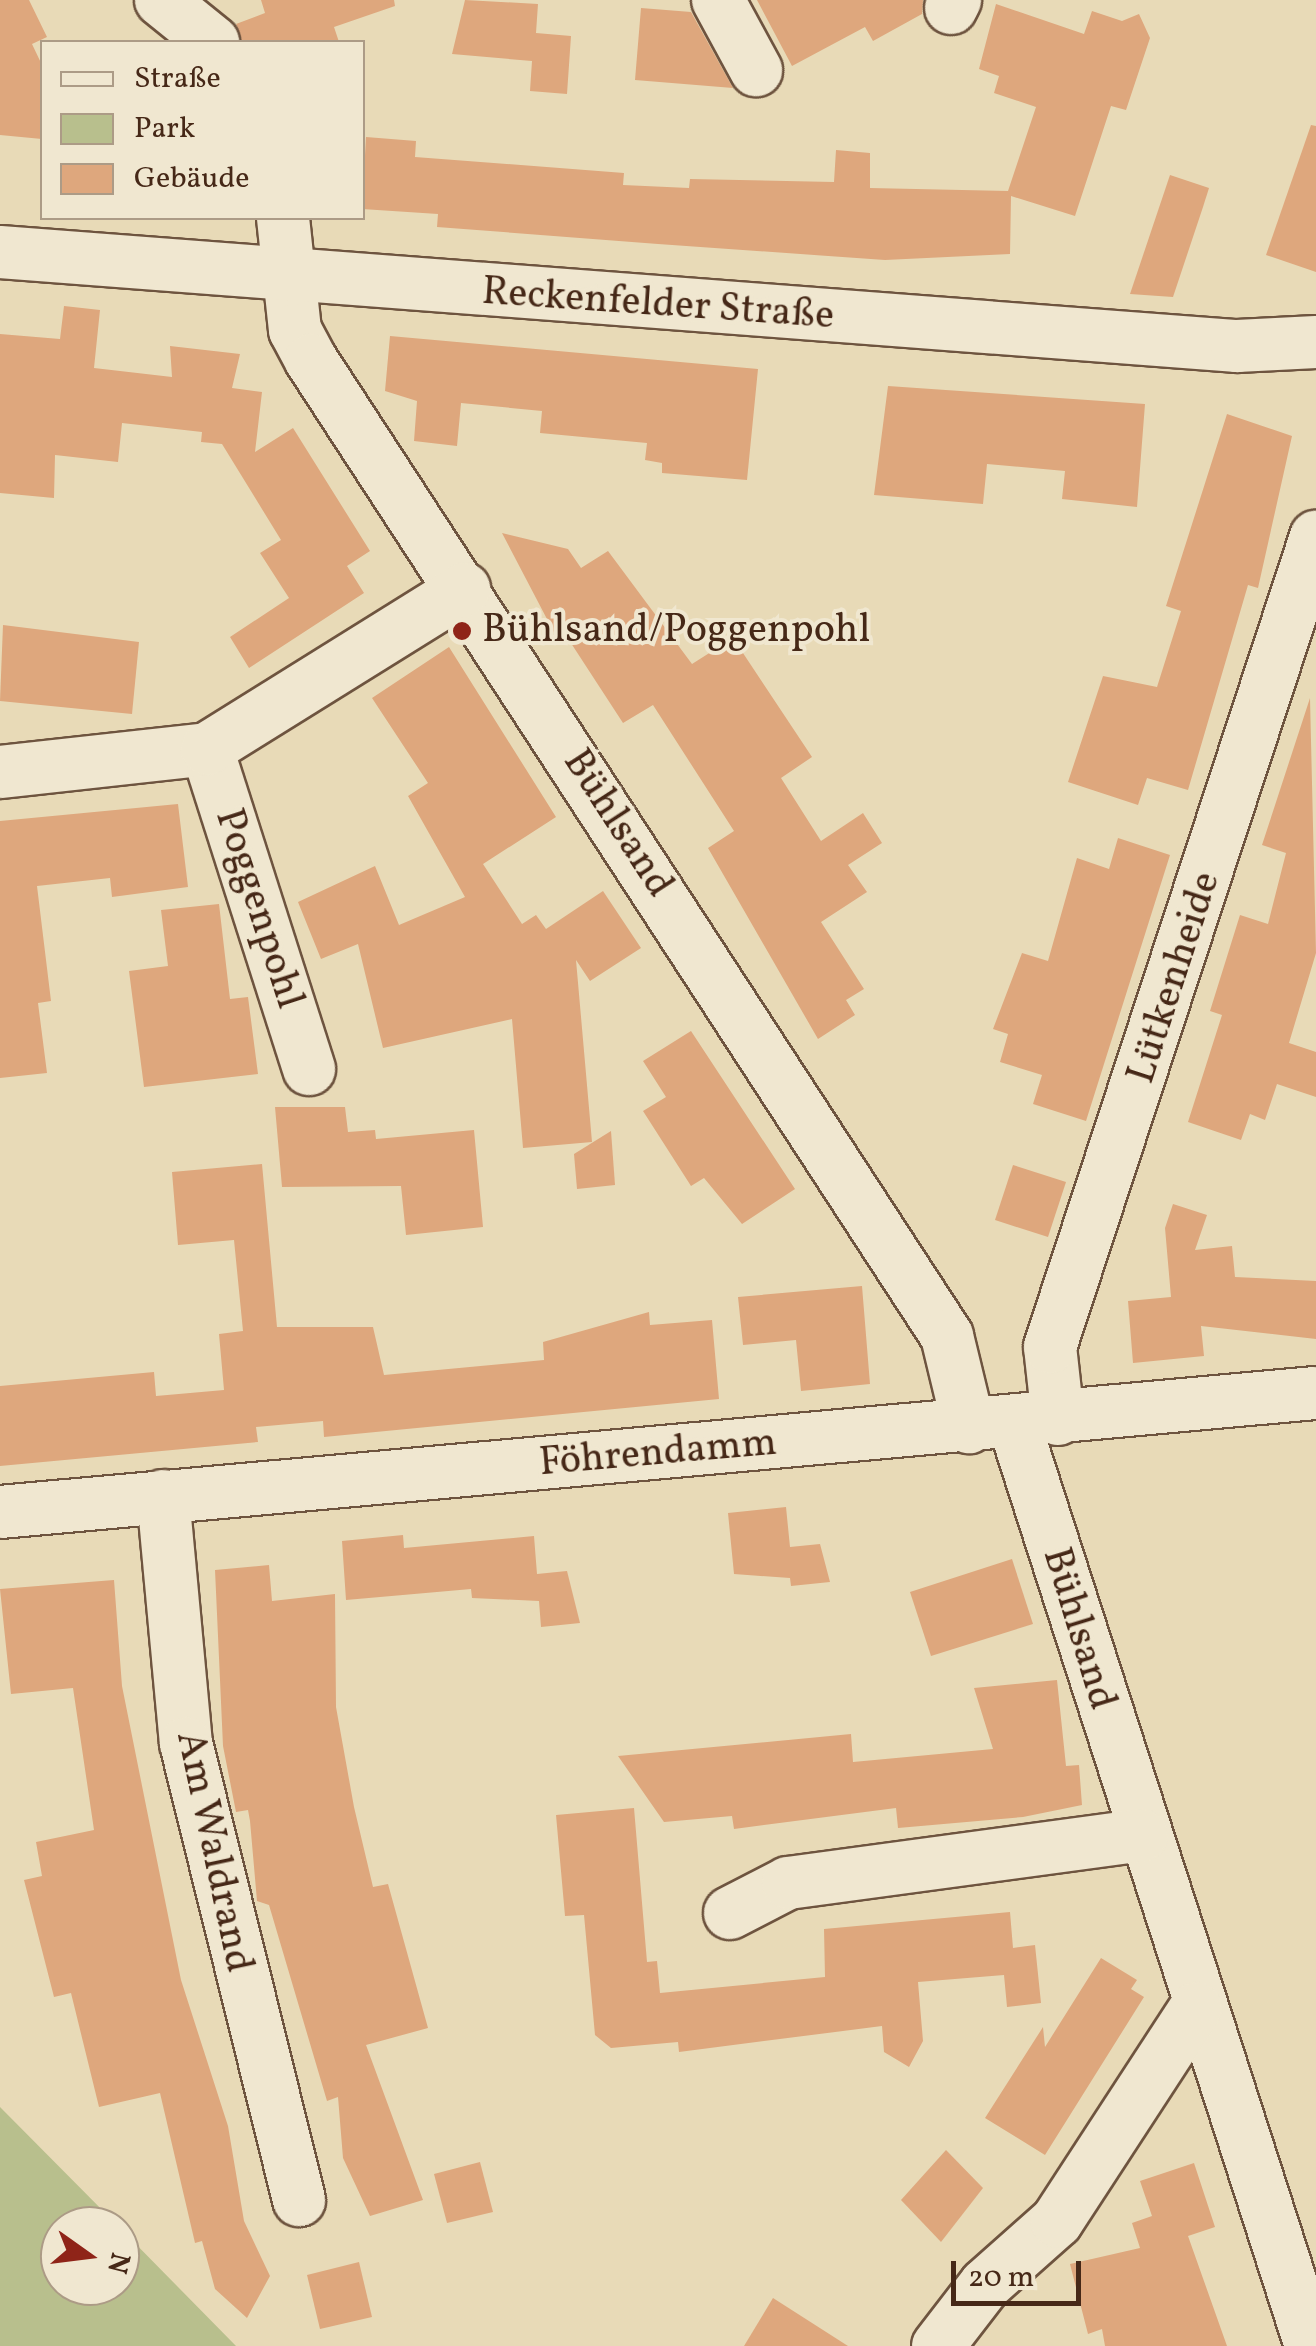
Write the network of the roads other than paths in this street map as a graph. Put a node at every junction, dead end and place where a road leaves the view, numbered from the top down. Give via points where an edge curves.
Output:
1 (161, 0) edge
2 (718, 0) edge
3 (210, 40) edge
4 (756, 70) dead end
5 (283, 220) edge
6 (0, 252) edge
7 (289, 274) junction
8 (1316, 342) edge
9 (1316, 537) edge
10 (464, 589) junction
11 (207, 750) junction
12 (0, 772) edge
13 (309, 1069) dead end
14 (1316, 1394) edge
15 (1014, 1423) junction
16 (163, 1496) junction
17 (0, 1512) edge
18 (1142, 1835) junction
19 (730, 1913) dead end
20 (1196, 2008) junction
21 (299, 2200) dead end
22 (938, 2346) edge
23 (1311, 2346) edge

1 - 3 street
2 - 4 street
5 - 7 street, Bühlsand
6 - 7 street, Reckenfelder Straße
7 - 8 street, Reckenfelder Straße via 1218,345
7 - 10 street, Bühlsand via 295,330 311,360
9 - 15 street, Lütkenheide via 1050,1347
10 - 11 street
10 - 15 street, Bühlsand via 947,1336
11 - 12 street
11 - 13 street, Poggenpohl
14 - 15 street, Föhrendamm
15 - 16 street, Föhrendamm
15 - 18 street, Bühlsand
16 - 17 street, Föhrendamm
16 - 21 street, Am Waldrand via 186,1743
18 - 19 street via 788,1883
18 - 20 street, Bühlsand
20 - 22 street via 1056,2221 984,2284
20 - 23 street, Bühlsand

